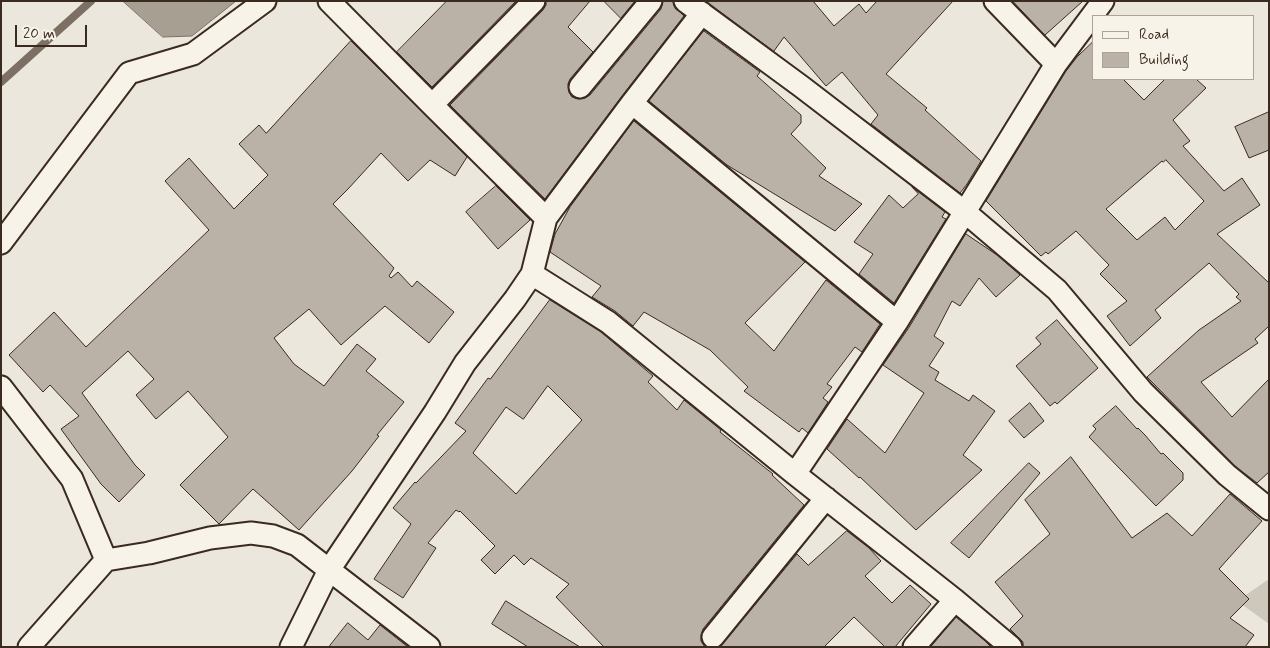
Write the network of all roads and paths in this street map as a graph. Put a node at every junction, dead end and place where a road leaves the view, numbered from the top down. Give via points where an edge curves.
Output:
1 (265, 1) edge
2 (329, 1) edge
3 (534, 1) edge
4 (651, 1) edge
5 (995, 1) edge
6 (1103, 1) edge
7 (694, 7) edge
8 (1093, 15) edge
9 (1092, 16) edge
10 (1056, 64) junction
11 (580, 87) dead end
12 (632, 104) junction
13 (432, 105) junction
14 (965, 212) junction
15 (546, 218) junction
16 (1, 243) edge
17 (532, 274) junction
18 (897, 322) junction
19 (4, 396) edge
20 (795, 474) junction
21 (826, 498) junction
22 (1269, 509) edge
23 (106, 560) junction
24 (329, 570) junction
25 (955, 600) junction
26 (713, 637) dead end
27 (29, 647) edge
28 (291, 647) edge
29 (429, 647) edge
30 (914, 647) edge
31 (1011, 647) edge

1 - 16 street via 194,54 129,73
2 - 13 street
3 - 13 street
4 - 11 street
5 - 10 street
6 - 8 street
7 - 12 street
7 - 14 street
9 - 10 street
10 - 14 street
12 - 15 street
12 - 18 street
13 - 15 street
14 - 18 street
14 - 22 street via 1057,290 1143,392 1227,475
15 - 17 street
17 - 20 street via 608,322
17 - 24 street via 466,363
18 - 20 street
19 - 23 street via 72,479
20 - 21 street
21 - 25 street
21 - 26 street
23 - 24 street via 210,538 251,533 273,536 297,545
23 - 27 street
24 - 28 street
24 - 29 street
25 - 30 street
25 - 31 street

